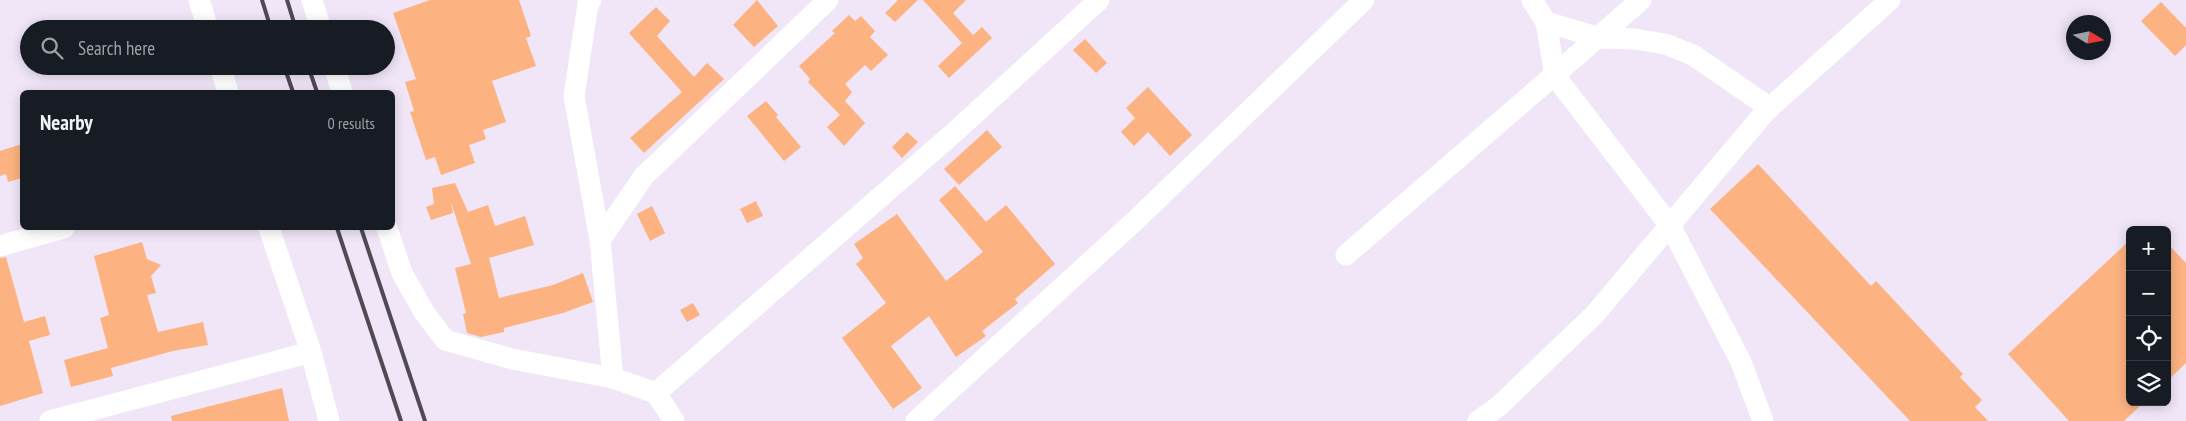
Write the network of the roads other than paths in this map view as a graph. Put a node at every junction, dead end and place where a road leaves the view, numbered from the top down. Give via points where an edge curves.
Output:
1 (199, 0) edge
2 (312, 0) edge
3 (591, 0) edge
4 (828, 0) edge
5 (1099, 0) edge
6 (1364, 0) edge
7 (1532, 0) edge
8 (1641, 0) edge
9 (1890, 0) edge
10 (205, 20) edge
11 (318, 20) edge
12 (1546, 22) junction
13 (1600, 38) junction
14 (223, 75) edge
15 (337, 75) edge
16 (1555, 76) junction
17 (227, 90) edge
18 (341, 90) edge
19 (1770, 108) junction
20 (1671, 227) junction
21 (57, 230) edge
22 (270, 230) edge
23 (388, 230) edge
24 (600, 240) junction
25 (0, 246) edge
26 (1346, 255) dead end
27 (311, 352) junction
28 (613, 378) junction
29 (656, 393) junction
30 (50, 421) edge
31 (328, 421) edge
32 (674, 421) edge
33 (916, 421) edge
34 (1478, 421) edge
35 (1763, 421) edge

1 - 10 street
2 - 11 street
3 - 24 street via 574,96
4 - 24 street via 644,176
5 - 29 street via 957,130
6 - 33 street via 1138,218
7 - 12 street
8 - 13 street
9 - 19 street
12 - 13 street
12 - 16 street
13 - 16 street
13 - 19 street via 1665,44 1693,55
14 - 17 street
15 - 18 street
16 - 20 street
16 - 26 street
19 - 20 street
20 - 34 street via 1595,314
20 - 35 street via 1741,362
21 - 25 street
22 - 27 street
23 - 28 street via 402,272 424,312 445,340 512,359
24 - 28 street
27 - 30 street
27 - 31 street
28 - 29 street
29 - 32 street

